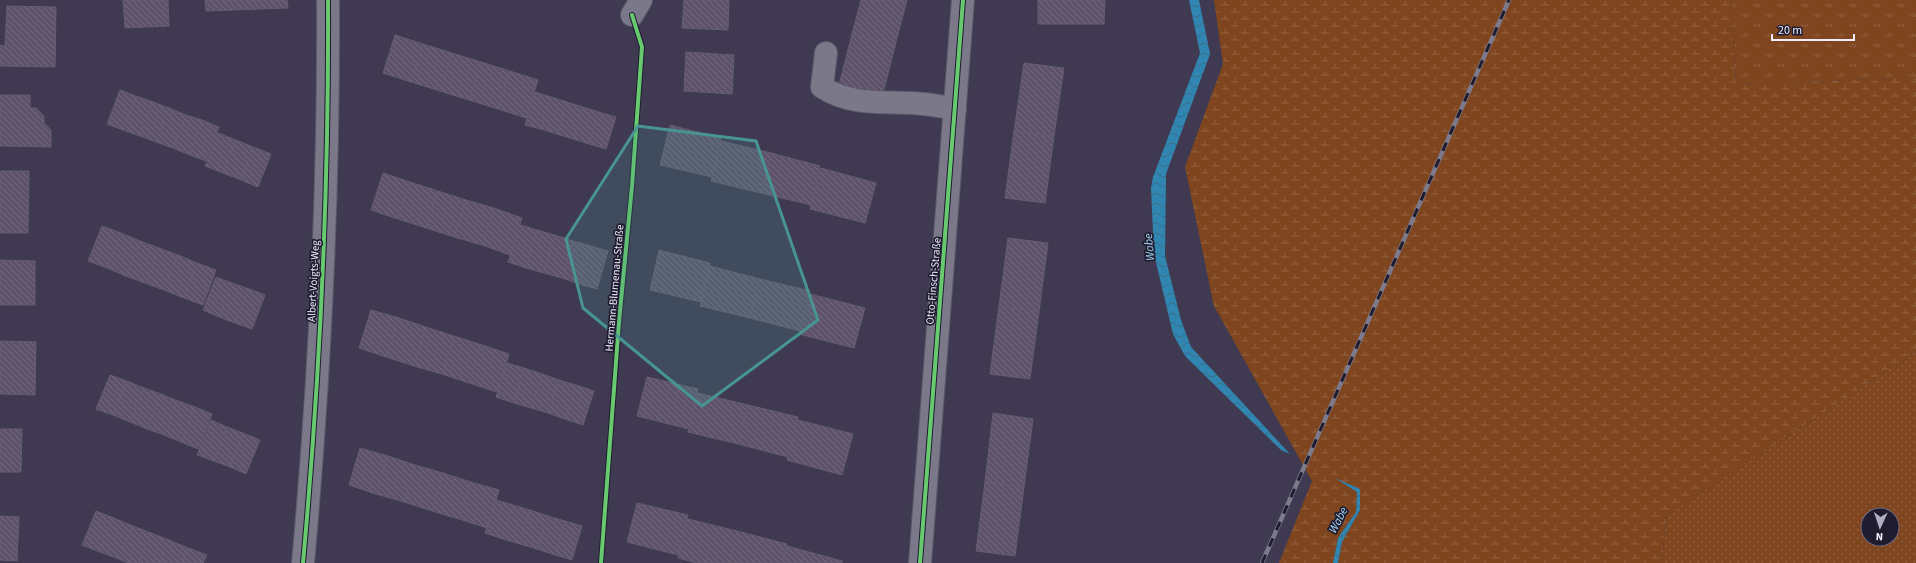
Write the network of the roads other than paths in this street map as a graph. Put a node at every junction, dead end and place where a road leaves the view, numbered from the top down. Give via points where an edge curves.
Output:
1 (328, 0) edge
2 (963, 0) edge
3 (826, 53) dead end
4 (955, 109) junction
5 (302, 563) edge
6 (920, 563) edge

1 - 5 street, Albert-Voigts-Weg via 324,226 318,364
2 - 4 street, Otto-Finsch-Straße
3 - 4 street via 822,87 835,96 877,103 923,104
4 - 6 street, Otto-Finsch-Straße

